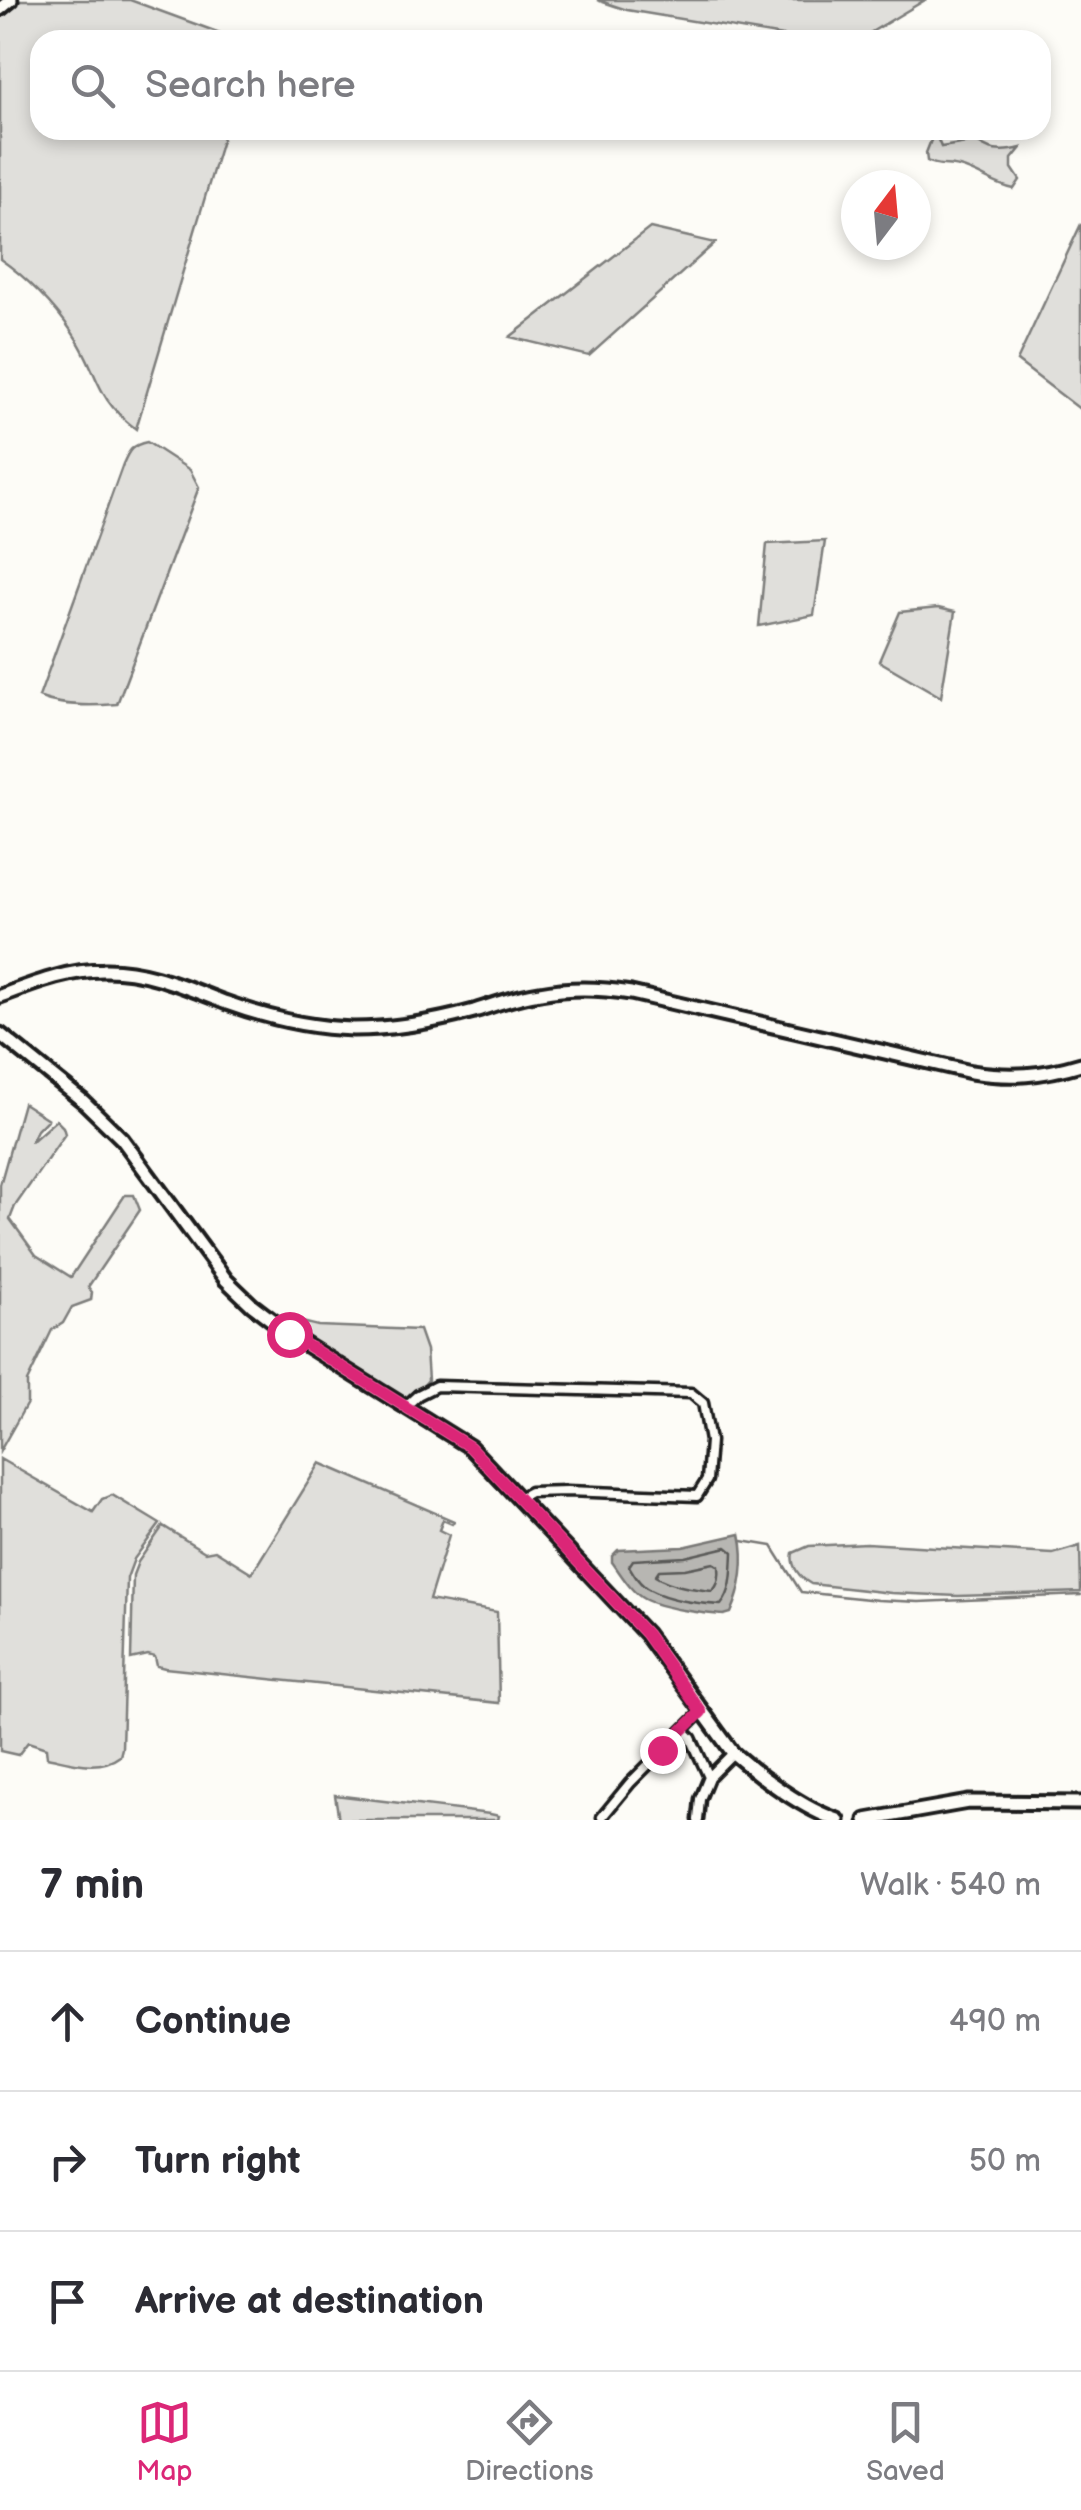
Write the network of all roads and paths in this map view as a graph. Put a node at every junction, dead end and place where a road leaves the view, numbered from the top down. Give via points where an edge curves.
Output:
1 (12, 0) edge
2 (0, 9) edge
3 (0, 996) edge
4 (0, 1034) edge
5 (1081, 1064) edge
6 (405, 1407) junction
7 (519, 1498) junction
8 (701, 1712) junction
9 (683, 1730) junction
10 (733, 1754) junction
11 (709, 1777) junction
12 (1081, 1803) edge
13 (602, 1817) dead end
14 (698, 1820) edge
15 (838, 1820) edge
16 (866, 1820) edge

1 - 2 street
3 - 5 street via 84,971 113,970 268,1016 376,1028 530,994 596,989 971,1072 1005,1077
4 - 6 street via 122,1139 244,1297 298,1340
6 - 7 street via 470,1447
6 - 7 street via 436,1386 691,1393 703,1404 709,1471 697,1496 568,1491
7 - 8 street via 646,1634
8 - 9 street
8 - 10 street
9 - 11 street
9 - 13 street
10 - 11 street
10 - 15 street
11 - 14 street
12 - 16 street via 968,1802

